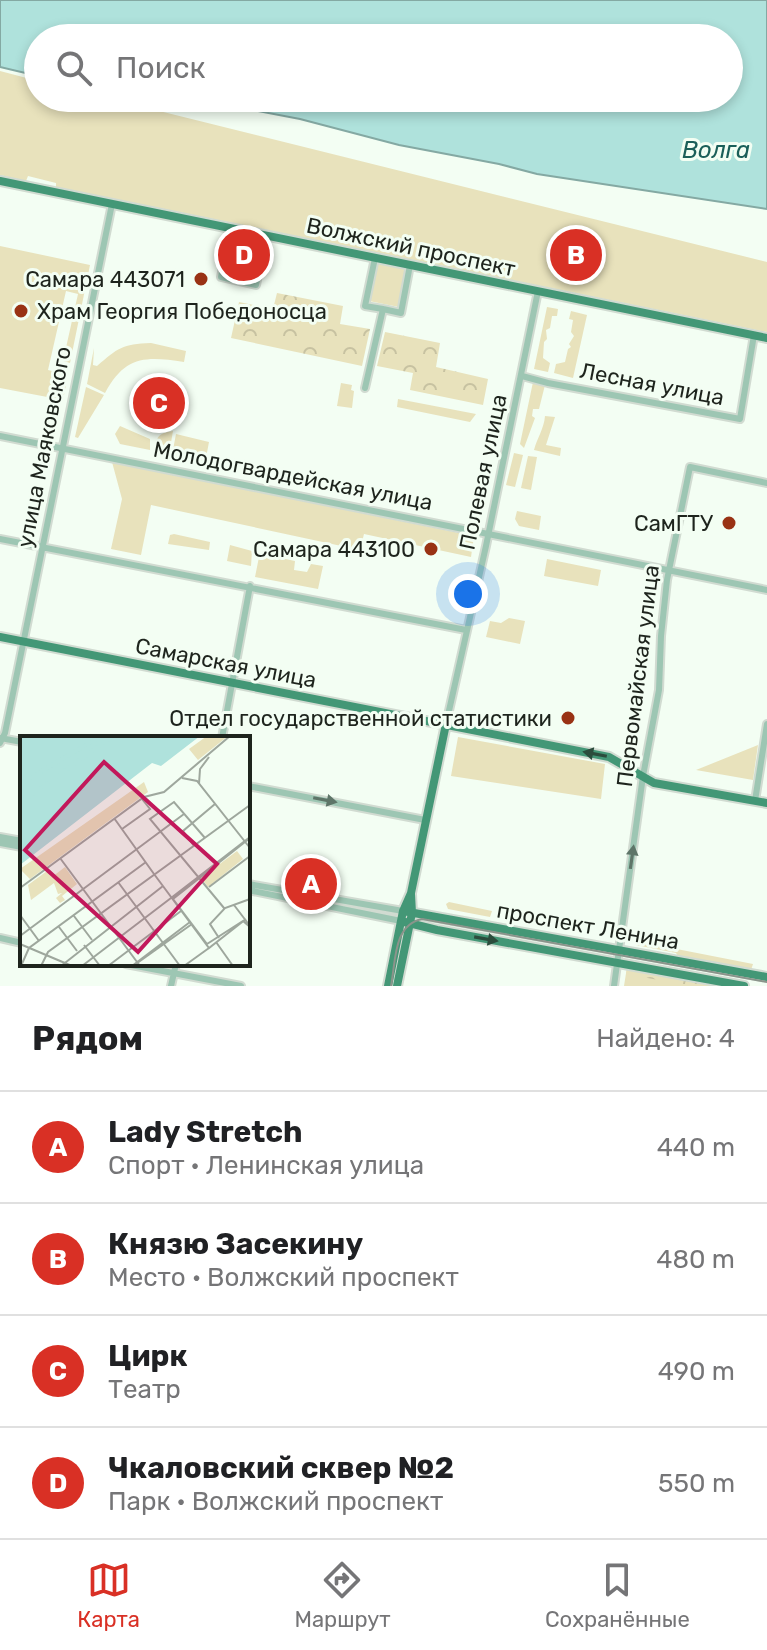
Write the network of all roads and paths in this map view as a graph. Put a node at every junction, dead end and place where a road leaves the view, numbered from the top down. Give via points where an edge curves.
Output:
1 (0, 181) edge
2 (112, 204) junction
3 (231, 228) junction
4 (266, 235) junction
5 (375, 258) junction
6 (410, 265) junction
7 (538, 291) junction
8 (383, 309) junction
9 (754, 335) junction
10 (767, 338) edge
11 (522, 376) junction
12 (365, 388) dead end
13 (0, 436) edge
14 (62, 448) junction
15 (767, 483) edge
16 (489, 535) junction
17 (0, 539) edge
18 (42, 547) junction
19 (669, 570) junction
20 (250, 586) junction
21 (767, 590) edge
22 (466, 630) junction
23 (0, 637) edge
24 (23, 642) junction
25 (233, 683) junction
26 (446, 724) junction
27 (767, 724) edge
28 (222, 736) edge
29 (0, 740) edge
30 (20, 742) edge
31 (643, 776) junction
32 (250, 786) edge
33 (755, 801) junction
34 (767, 803) edge
35 (425, 820) junction
36 (0, 840) edge
37 (20, 844) edge
38 (250, 887) edge
39 (250, 887) edge
40 (408, 912) junction
41 (405, 922) junction
42 (0, 938) edge
43 (20, 943) edge
44 (619, 950) junction
45 (617, 963) junction
46 (136, 966) edge
47 (176, 966) edge
48 (174, 974) junction
49 (767, 977) edge
50 (171, 986) edge
51 (241, 986) edge
52 (388, 986) edge
53 (397, 986) edge
54 (614, 986) edge
55 (744, 986) edge

1 - 2 main road, Волжский проспект
2 - 3 main road, Волжский проспект
2 - 14 street, улица Маяковского
3 - 4 main road, Волжский проспект
3 - 4 street via 221,277 256,285
4 - 5 main road, Волжский проспект
5 - 6 main road, Волжский проспект
5 - 8 street via 365,306
6 - 7 main road, Волжский проспект
6 - 8 street via 401,313
7 - 9 main road, Волжский проспект
7 - 11 street, Полевая улица
8 - 12 street
9 - 10 main road, Волжский проспект
9 - 11 street, Лесная улица via 740,419
11 - 16 street, Полевая улица
13 - 14 street, Молодогвардейская улица
14 - 16 street, Молодогвардейская улица
14 - 18 street, улица Маяковского
15 - 19 street, Первомайская улица via 690,467
16 - 19 street, Молодогвардейская улица
16 - 22 street, Полевая улица
17 - 18 street
18 - 20 street
18 - 24 street, улица Маяковского
19 - 21 street, Молодогвардейская улица
19 - 31 street, Первомайская улица via 660,677
20 - 22 street
20 - 25 street
22 - 26 street, Полевая улица
23 - 24 main road, Самарская улица
24 - 25 main road, Самарская улица
24 - 29 street, улица Маяковского
25 - 26 main road, Самарская улица
25 - 28 street
31 -> 26 main road, Самарская улица via 609,757
26 - 35 main road
27 - 33 street
29 - 30 street
31 - 33 main road, Самарская улица via 674,788
44 -> 31 street, Первомайская улица
32 -> 35 street
33 - 34 main road, Самарская улица
35 - 40 main road
36 - 37 street
38 - 40 street
39 - 41 street
40 - 41 main road
40 - 44 main road, проспект Ленина
41 -> 45 main road, проспект Ленина
41 - 52 main road
41 - 53 main road
42 - 43 street
44 - 45 street, Первомайская улица
44 - 49 main road, проспект Ленина
45 - 54 street, Первомайская улица
45 - 55 main road, проспект Ленина
46 - 48 street
47 - 48 street
48 - 50 street
48 - 51 street

